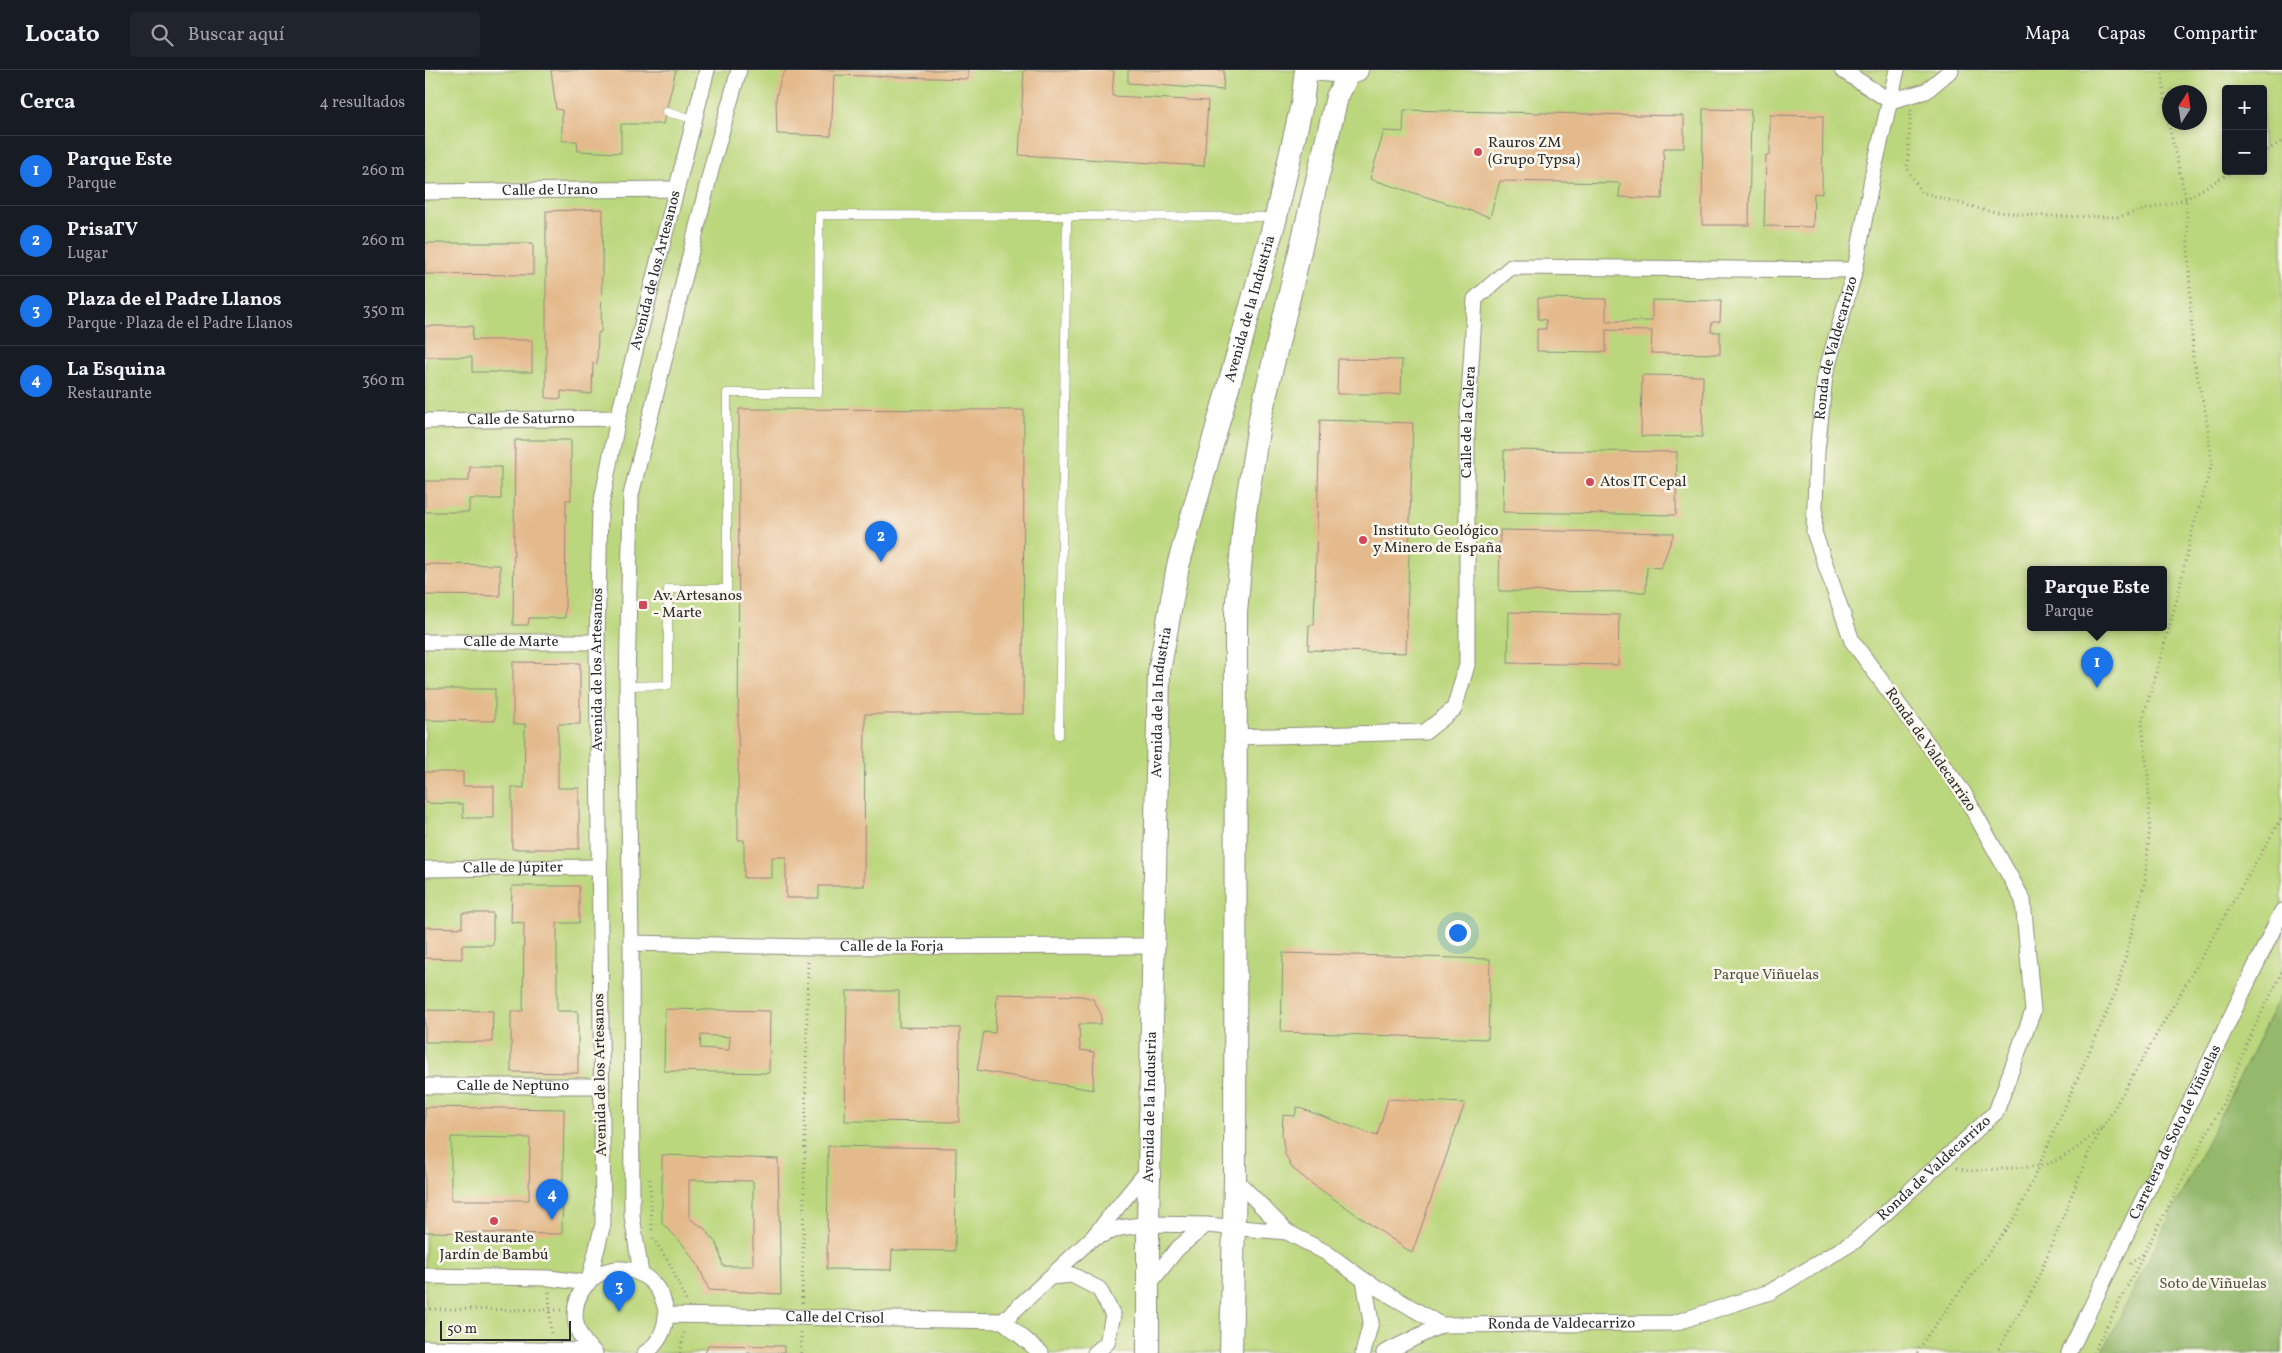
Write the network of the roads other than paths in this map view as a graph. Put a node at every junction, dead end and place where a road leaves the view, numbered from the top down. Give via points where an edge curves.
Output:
1 (707, 70) edge
2 (739, 70) edge
3 (1306, 70) edge
4 (1321, 70) edge
5 (1842, 70) edge
6 (1897, 70) edge
7 (1951, 70) edge
8 (1353, 71) edge
9 (1890, 101) junction
10 (666, 112) dead end
11 (694, 118) junction
12 (675, 189) junction
13 (425, 192) edge
14 (1067, 216) junction
15 (1276, 218) junction
16 (1855, 270) junction
17 (618, 418) junction
18 (425, 421) edge
19 (425, 642) edge
20 (597, 642) junction
21 (627, 686) junction
22 (1059, 735) dead end
23 (1235, 737) junction
24 (599, 867) junction
25 (425, 868) edge
26 (2282, 912) edge
27 (631, 943) junction
28 (1153, 946) junction
29 (425, 1086) edge
30 (601, 1086) junction
31 (1149, 1169) junction
32 (1235, 1179) junction
33 (1149, 1224) junction
34 (1206, 1225) junction
35 (1234, 1229) junction
36 (1287, 1232) junction
37 (1091, 1239) junction
38 (641, 1274) junction
39 (425, 1276) edge
40 (1051, 1277) junction
41 (1364, 1280) junction
42 (589, 1282) junction
43 (1149, 1284) junction
44 (666, 1315) junction
45 (1003, 1320) junction
46 (1441, 1325) junction
47 (425, 1348) edge
48 (593, 1352) edge
49 (647, 1352) edge
50 (1041, 1353) edge
51 (1095, 1353) edge
52 (1148, 1353) edge
53 (1231, 1353) edge
54 (1363, 1353) edge
55 (1384, 1353) edge
56 (2069, 1353) edge

1 - 11 street, Avenida de los Artesanos
2 - 21 street, Avenida de los Artesanos via 714,158 631,495
3 - 15 street, Avenida de la Industria via 1302,104
4 - 8 street
5 - 9 street
6 - 9 street, Ronda de Valdecarrizo
7 - 9 street via 1926,91
8 - 23 street via 1337,96 1260,418 1245,513 1237,602
9 - 16 street, Ronda de Valdecarrizo
10 - 11 lane
11 - 12 street, Avenida de los Artesanos
12 - 13 street, Calle de Urano
12 - 17 street, Avenida de los Artesanos
14 - 15 lane
14 - 21 lane via 819,215 818,393 727,393 727,589 668,589 668,685
14 - 22 lane
15 - 28 street, Avenida de la Industria via 1178,566 1159,672
16 - 23 street, Calle de la Calera via 1511,267 1475,300 1467,430 1467,665 1454,709 1425,732
16 - 46 street, Ronda de Valdecarrizo via 1825,376 1817,452 1814,532 1852,641 1963,792 2023,900 2033,1010 1996,1112 1855,1241 1770,1292 1674,1323
17 - 18 street, Calle de Saturno
17 - 20 street, Avenida de los Artesanos via 600,511
19 - 20 street, Calle de Marte
20 - 24 street, Avenida de los Artesanos
21 - 27 street, Avenida de los Artesanos
23 - 32 street
24 - 25 street, Calle de Júpiter
24 - 30 street, Avenida de los Artesanos
26 - 56 street, Carretera de Soto de Viñuelas
27 - 28 street, Calle de la Forja
27 - 38 street, Avenida de los Artesanos via 632,1216
28 - 31 street, Avenida de la Industria
29 - 30 street, Calle de Neptuno
30 - 42 street, Avenida de los Artesanos via 603,1224
31 - 33 street, Avenida de la Industria
31 - 37 street
32 - 35 street
32 - 36 street
33 - 34 street
33 - 37 street via 1120,1228
33 - 43 street, Avenida de la Industria
34 - 35 street
34 - 43 street via 1177,1248
35 - 36 street
35 - 53 street
36 - 41 street via 1327,1253
37 - 40 street
38 - 42 street via 609,1270
38 - 44 street via 659,1291
39 - 42 street via 549,1278
40 - 45 street
40 - 51 street via 1073,1275 1099,1289 1113,1315 1107,1343
41 - 46 street
41 - 54 street via 1371,1322
42 - 48 street, Avenida de los Artesanos via 579,1294 574,1323 578,1335
43 - 52 street, Avenida de la Industria
44 - 45 street, Calle del Crisol
44 - 49 street via 658,1340
45 - 50 street
46 - 55 street
47 - 48 street

